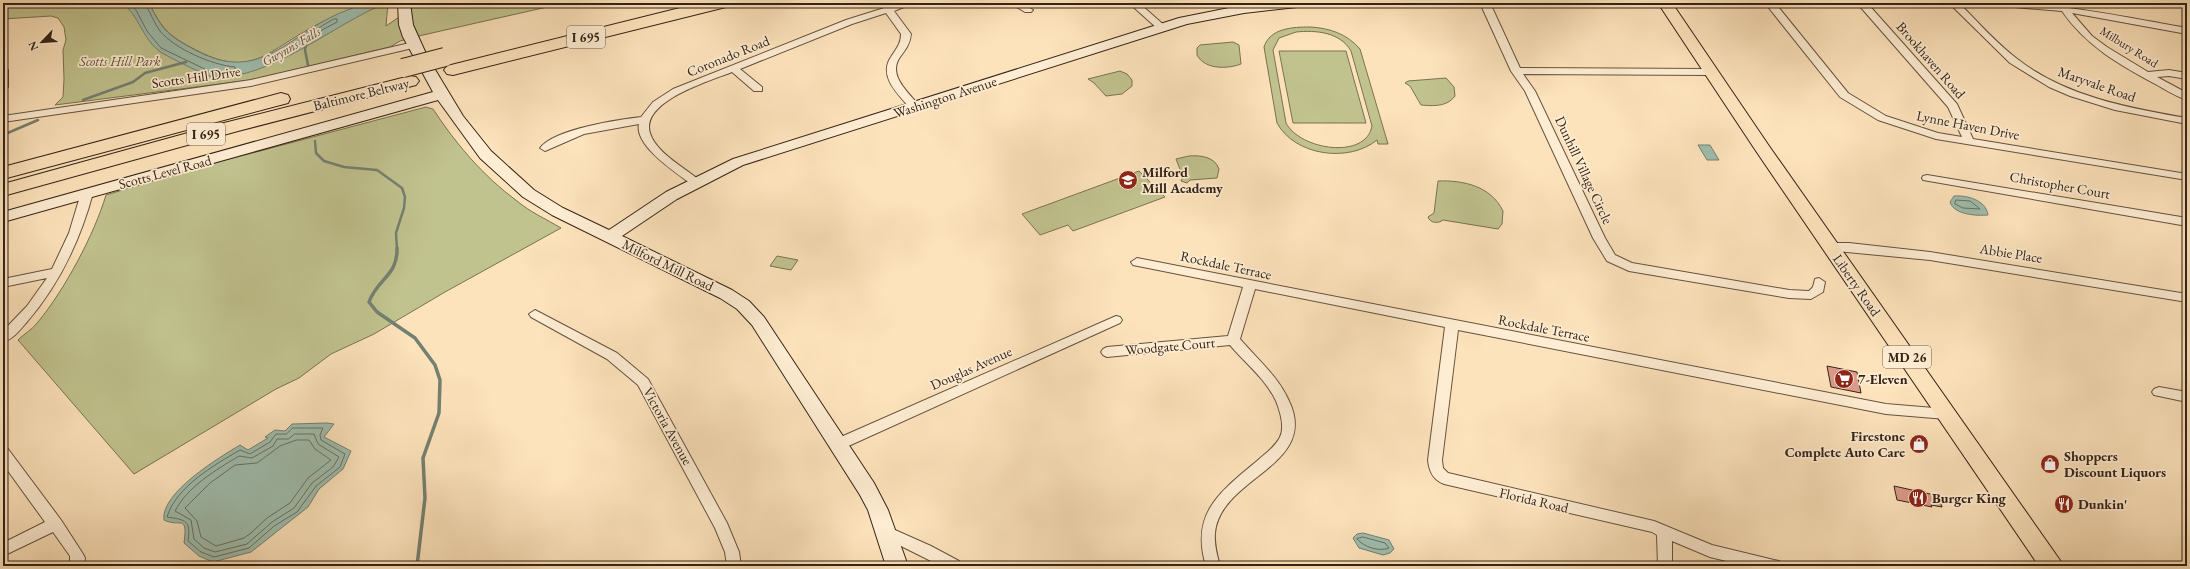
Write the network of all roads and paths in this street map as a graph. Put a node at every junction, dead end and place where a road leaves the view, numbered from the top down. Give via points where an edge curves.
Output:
1 (404, 3) edge
2 (664, 3) edge
3 (720, 3) edge
4 (909, 3) edge
5 (1014, 3) edge
6 (1134, 3) edge
7 (1297, 3) edge
8 (1485, 3) edge
9 (1665, 3) edge
10 (1770, 3) edge
11 (1862, 3) edge
12 (1954, 3) edge
13 (2003, 3) edge
14 (888, 9) junction
15 (2065, 9) junction
16 (1028, 10) dead end
17 (1162, 28) junction
18 (2187, 31) edge
19 (414, 45) junction
20 (449, 64) junction
21 (734, 69) junction
22 (3, 70) edge
23 (1516, 71) junction
24 (1710, 72) junction
25 (406, 75) junction
26 (2148, 75) junction
27 (2187, 76) edge
28 (3, 87) edge
29 (758, 89) dead end
30 (442, 94) junction
31 (2187, 97) edge
32 (914, 106) junction
33 (3, 118) edge
34 (645, 120) junction
35 (2187, 121) edge
36 (1968, 142) junction
37 (545, 148) dead end
38 (3, 173) edge
39 (2187, 177) edge
40 (1928, 178) dead end
41 (694, 181) junction
42 (3, 190) edge
43 (88, 193) junction
44 (3, 217) edge
45 (2187, 222) edge
46 (610, 237) junction
47 (1830, 247) junction
48 (1137, 262) dead end
49 (55, 272) junction
50 (1819, 282) dead end
51 (3, 283) edge
52 (1250, 285) junction
53 (2187, 298) edge
54 (535, 314) dead end
55 (1116, 320) dead end
56 (1452, 325) junction
57 (3, 338) edge
58 (1233, 340) junction
59 (1107, 352) dead end
60 (2159, 392) dead end
61 (2187, 397) edge
62 (1946, 414) junction
63 (839, 444) junction
64 (3, 453) edge
65 (56, 524) junction
66 (1664, 531) junction
67 (886, 532) junction
68 (3, 550) edge
69 (77, 566) edge
70 (734, 566) edge
71 (897, 566) edge
72 (954, 566) edge
73 (1213, 566) edge
74 (1665, 566) edge
75 (1774, 566) edge
76 (2052, 566) edge

1 - 19 main road, Milford Mill Road via 406,25
2 - 20 highway, Baltimore Beltway / I 695
3 - 20 highway, Baltimore Beltway / I 695
4 - 14 street, Coronado Road
5 - 16 street
6 - 17 street
7 - 17 main road, Washington Avenue via 1231,11
8 - 23 street
9 - 24 main road, Liberty Road / MD 26
10 - 36 street, Lynne Haven Drive via 1834,85 1856,104 1905,127
11 - 36 street, Brookhaven Road via 1953,106
12 - 35 street, Maryvale Road via 2013,60 2055,85 2114,107
13 - 15 street
14 - 21 street, Coronado Road
14 - 32 street via 906,34 906,43 892,63 890,72
15 - 18 street
15 - 26 street, Milbury Road via 2071,20 2091,39
17 - 32 main road, Washington Avenue
19 - 30 main road, Milford Mill Road
19 - 33 street, Scotts Hill Drive via 276,78
20 - 25 highway, Baltimore Beltway / I 695
21 - 29 street
21 - 34 street, Coronado Road via 668,96 655,106
22 - 28 street
23 - 24 street
23 - 50 street, Dunhill Village Circle via 1530,91 1607,254 1616,262 1629,267 1789,294 1811,295 1819,289
24 - 47 main road, Liberty Road / MD 26
25 - 38 highway, Baltimore Beltway / I 695 via 180,124
25 - 42 highway, Baltimore Beltway / I 695
26 - 27 street via 2169,73
26 - 31 street, Milbury Road
30 - 43 main road, Scotts Level Road
30 - 46 main road, Milford Mill Road via 466,132 500,170 543,203
32 - 41 main road, Washington Avenue via 738,162
34 - 37 street via 595,128 561,139
34 - 41 street via 644,134 650,146
36 - 39 street, Lynne Haven Drive
40 - 45 street, Christopher Court
41 - 46 main road, Washington Avenue via 669,195
43 - 44 main road, Scotts Level Road
43 - 49 street via 79,223
46 - 63 main road, Milford Mill Road via 726,294 743,305 758,321
47 - 53 street, Abbie Place via 1930,256
47 - 62 main road, Liberty Road / MD 26
48 - 52 street, Rockdale Terrace
49 - 51 street
49 - 57 street via 30,312
52 - 56 street, Rockdale Terrace
52 - 58 street, Woodgate Court
54 - 70 street, Victoria Avenue via 612,356 643,382 722,528 732,552
55 - 63 street, Douglas Avenue
56 - 62 street, Rockdale Terrace via 1886,409
56 - 66 street, Florida Road via 1435,460 1436,470 1440,475 1449,481
58 - 59 street, Woodgate Court
58 - 73 street, Woodgate Court via 1281,396 1286,412 1288,434 1276,452 1226,496 1212,515 1206,538
60 - 61 street
62 - 76 main road, Liberty Road / MD 26
63 - 67 main road, Milford Mill Road via 867,489
64 - 65 street
65 - 68 street
65 - 69 street via 78,558
66 - 74 street
66 - 75 street, Florida Road via 1710,551
67 - 71 main road, Milford Mill Road
67 - 72 street

